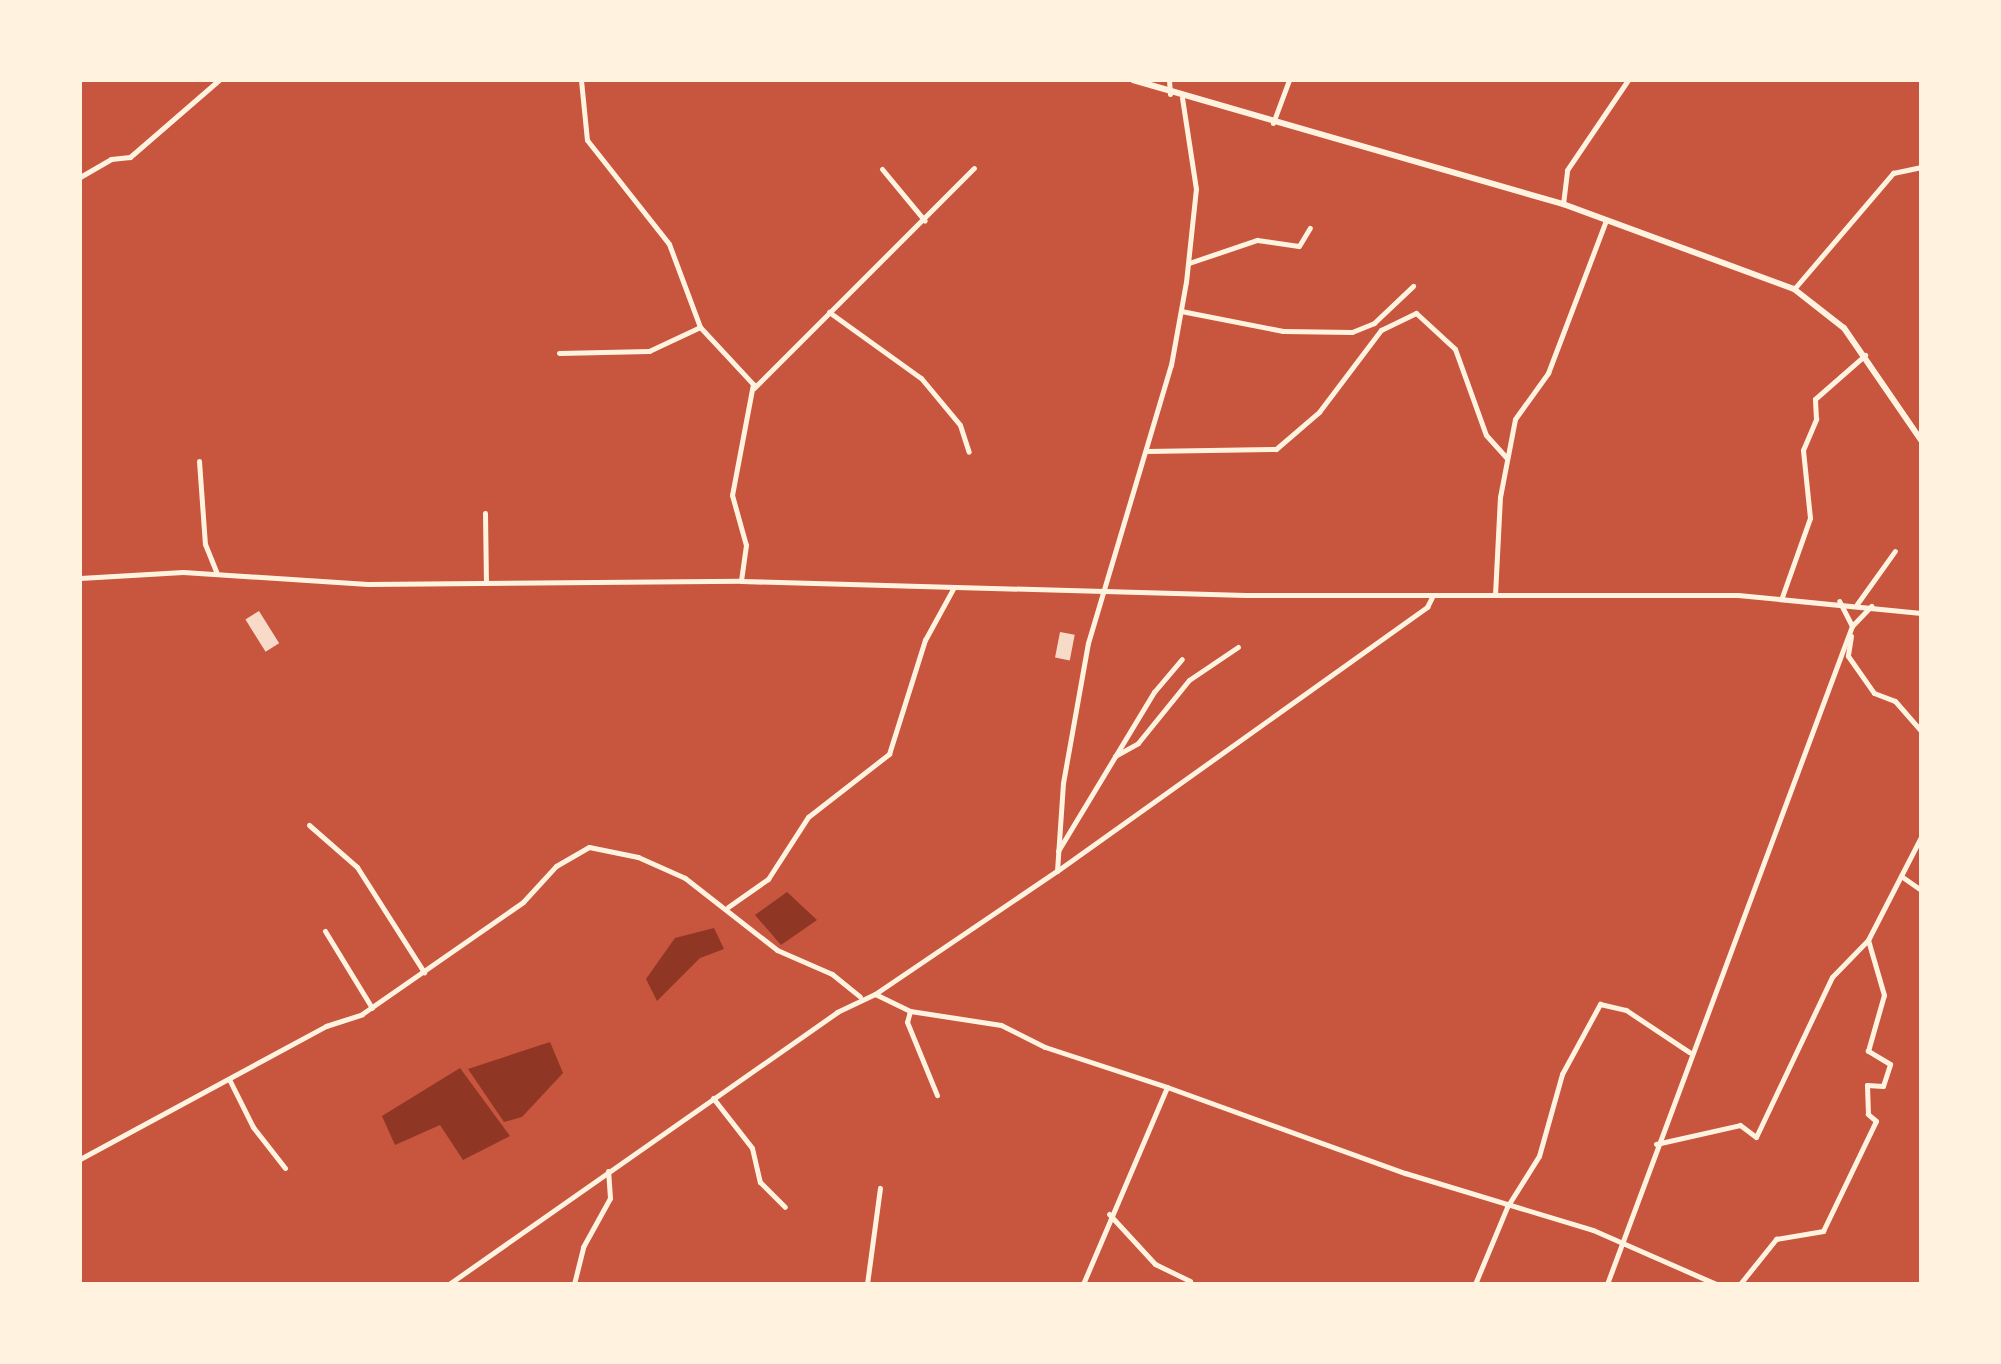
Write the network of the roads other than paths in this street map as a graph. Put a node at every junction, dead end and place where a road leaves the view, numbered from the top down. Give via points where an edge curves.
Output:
1 (219, 80) edge
2 (581, 80) edge
3 (1133, 80) edge
4 (1169, 80) edge
5 (1289, 80) edge
6 (1628, 80) edge
7 (1170, 94) junction
8 (1182, 98) junction
9 (1273, 122) junction
10 (1921, 166) edge
11 (974, 168) dead end
12 (882, 169) dead end
13 (80, 177) edge
14 (1563, 204) junction
15 (925, 220) junction
16 (1606, 220) junction
17 (1310, 228) dead end
18 (1188, 264) junction
19 (1413, 286) dead end
20 (1794, 289) junction
21 (1180, 311) junction
22 (829, 312) junction
23 (700, 327) junction
24 (560, 353) dead end
25 (1864, 354) junction
26 (754, 388) junction
27 (1921, 440) edge
28 (1146, 451) junction
29 (969, 452) dead end
30 (1507, 458) junction
31 (199, 461) dead end
32 (485, 513) dead end
33 (1895, 551) dead end
34 (217, 573) junction
35 (80, 578) edge
36 (741, 582) junction
37 (486, 583) junction
38 (954, 587) junction
39 (1100, 590) junction
40 (1495, 595) junction
41 (1432, 596) junction
42 (1782, 597) junction
43 (1839, 601) junction
44 (1857, 604) junction
45 (1871, 606) junction
46 (1921, 614) edge
47 (1852, 626) junction
48 (1238, 647) dead end
49 (1182, 659) dead end
50 (1921, 731) edge
51 (1114, 756) junction
52 (310, 824) dead end
53 (1921, 837) edge
54 (1056, 853) junction
55 (1057, 871) junction
56 (1901, 876) junction
57 (1921, 890) edge
58 (728, 907) junction
59 (325, 931) dead end
60 (1868, 940) junction
61 (424, 972) junction
62 (874, 994) junction
63 (860, 997) junction
64 (372, 1008) junction
65 (910, 1011) junction
66 (1690, 1052) junction
67 (230, 1079) junction
68 (1167, 1087) junction
69 (937, 1095) dead end
70 (713, 1098) junction
71 (1656, 1144) junction
72 (80, 1159) edge
73 (285, 1168) dead end
74 (608, 1171) junction
75 (880, 1188) dead end
76 (1507, 1206) junction
77 (785, 1207) dead end
78 (1109, 1213) junction
79 (1620, 1242) junction
80 (1190, 1281) dead end
81 (449, 1284) edge
82 (574, 1284) edge
83 (867, 1284) edge
84 (1083, 1284) edge
85 (1475, 1284) edge
86 (1607, 1284) edge
87 (1716, 1284) edge
88 (1740, 1284) edge

1 - 13 street via 130,158 111,158
2 - 23 street via 587,140 669,244
3 - 7 street
4 - 7 street
5 - 9 street
6 - 14 street via 1566,170
7 - 8 street
8 - 9 street
8 - 18 street via 1196,188
9 - 14 street
10 - 20 street via 1893,173
11 - 15 street
12 - 15 street
14 - 16 street
15 - 22 street
16 - 20 street
16 - 30 street via 1548,373 1520,408
17 - 18 street via 1298,246 1257,240
18 - 21 street
19 - 21 street via 1374,323 1352,332 1282,331
20 - 25 street via 1831,314
21 - 28 street
22 - 26 street
22 - 29 street via 921,378 960,425
23 - 24 street via 649,351
23 - 26 street
25 - 27 street
25 - 42 street via 1815,400 1816,419 1803,450 1810,518
26 - 36 street via 733,489 746,545
28 - 30 street via 1276,450 1319,412 1381,330 1416,313 1456,349 1486,435
28 - 39 street
30 - 40 street
31 - 34 street via 204,544
32 - 37 street
33 - 44 street
34 - 35 street
34 - 37 street
36 - 37 street
36 - 38 street
38 - 39 street
38 - 58 street via 925,640 888,754 808,817 768,879
39 - 41 street
39 - 54 street
40 - 41 street
40 - 42 street
41 - 55 street via 1426,607
42 - 43 street
43 - 44 street
43 - 47 street
44 - 45 street
45 - 46 street
45 - 47 street
47 - 50 street via 1848,656 1874,693 1894,701
47 - 66 street
48 - 51 street via 1189,680 1138,743
49 - 51 street
51 - 54 street
52 - 61 street via 357,867
53 - 56 street
54 - 55 street
55 - 62 street
56 - 57 street
56 - 60 street
58 - 61 street via 658,866 589,847
58 - 63 street via 777,950 832,974
59 - 64 street
60 - 71 street via 1838,966 1756,1137 1740,1125
60 - 88 street via 1884,995 1868,1051 1890,1064 1883,1086 1867,1085 1868,1114 1876,1122 1823,1230 1776,1239
61 - 64 street
62 - 63 street
62 - 65 street
63 - 70 street
64 - 67 street
65 - 68 street via 1001,1025 1045,1047
65 - 69 street via 907,1022
66 - 71 street
66 - 76 street via 1626,1010 1600,1004 1562,1074 1539,1156
67 - 72 street
67 - 73 street via 253,1127
68 - 76 street
68 - 78 street
70 - 74 street
70 - 77 street via 752,1148 760,1182
71 - 79 street
74 - 81 street
74 - 82 street via 610,1198 583,1246
75 - 83 street
76 - 79 street
76 - 85 street
78 - 80 street via 1154,1264
78 - 84 street
79 - 86 street
79 - 87 street

